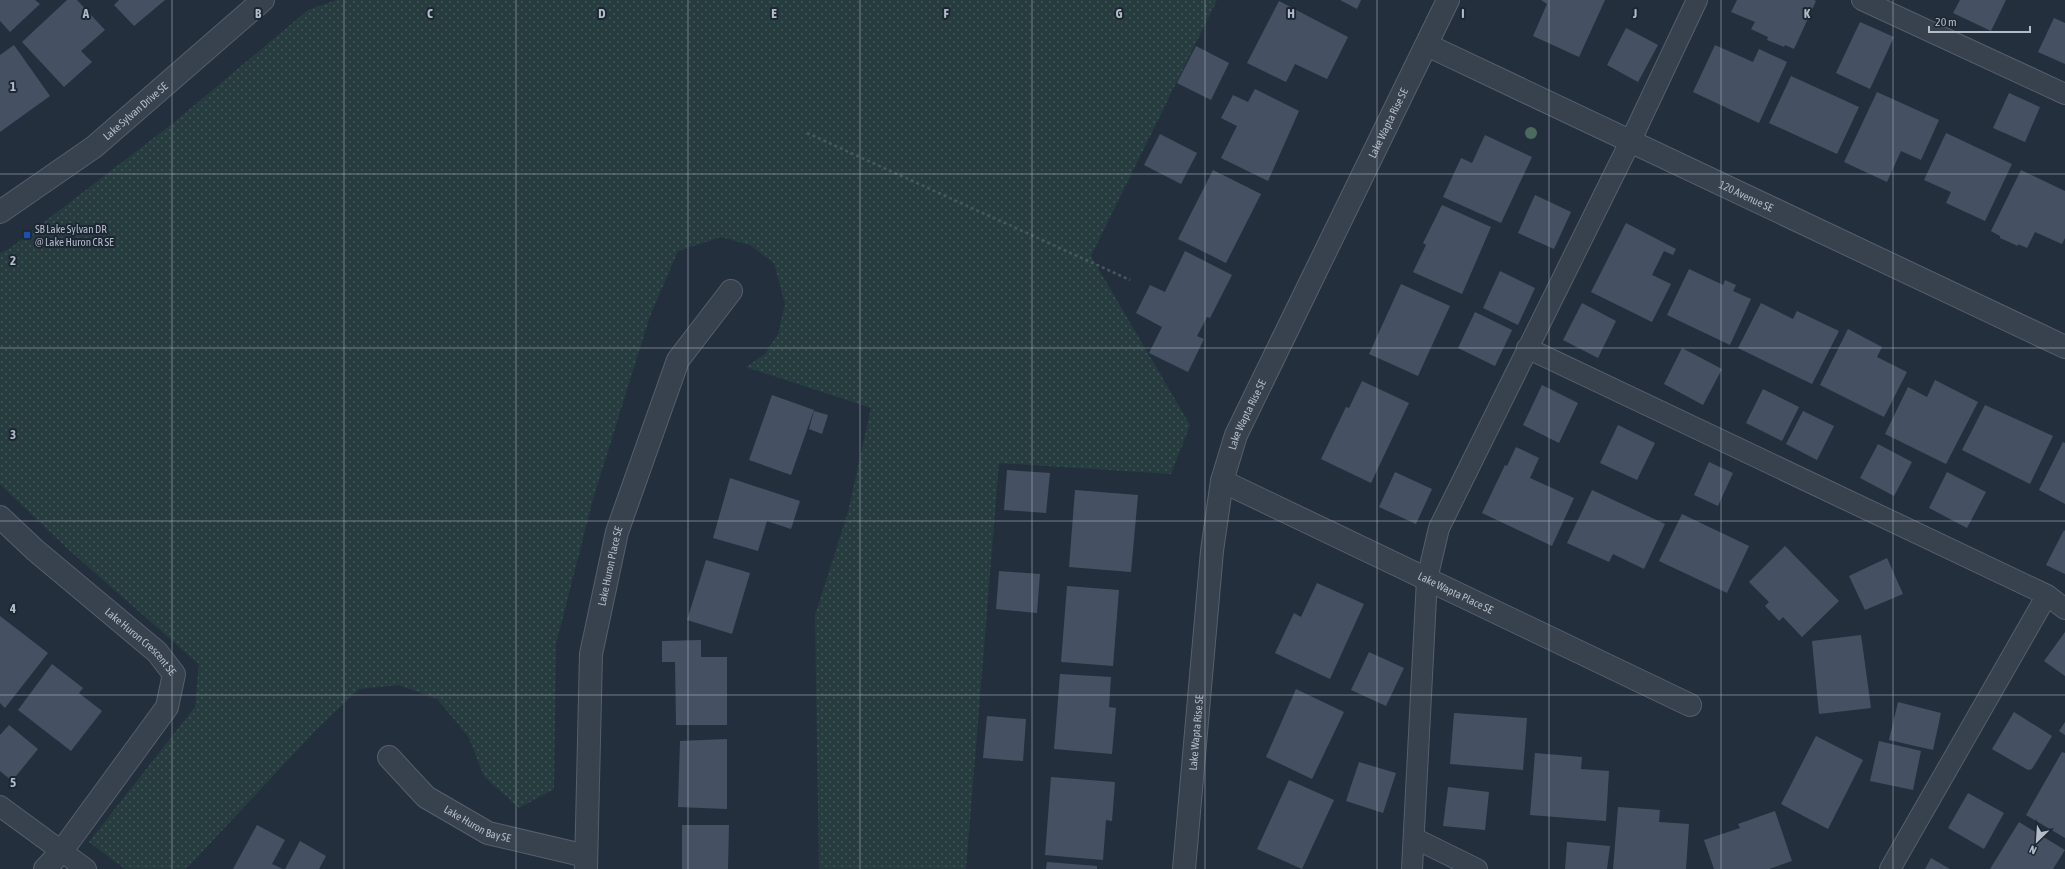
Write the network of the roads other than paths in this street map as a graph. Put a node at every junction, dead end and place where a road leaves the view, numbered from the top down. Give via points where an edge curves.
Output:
1 (262, 0) edge
2 (1448, 0) edge
3 (1697, 0) edge
4 (1862, 0) edge
5 (1427, 45) junction
6 (2065, 94) edge
7 (1631, 140) junction
8 (0, 212) edge
9 (731, 291) dead end
10 (2065, 347) edge
11 (1527, 348) junction
12 (1222, 481) junction
13 (0, 517) edge
14 (1427, 579) junction
15 (2047, 595) junction
16 (2065, 609) edge
17 (1690, 705) dead end
18 (388, 757) dead end
19 (0, 806) edge
20 (1414, 838) junction
21 (61, 852) junction
22 (586, 862) edge
23 (45, 869) edge
24 (86, 869) edge
25 (1184, 869) edge
26 (1412, 869) edge
27 (1477, 869) edge
28 (1890, 869) edge

1 - 8 street, Lake Sylvan Drive SE via 94,148
2 - 5 street, Lake Wapta Rise SE
3 - 7 lane
4 - 6 lane
5 - 7 street, 120 Avenue SE
5 - 12 street, Lake Wapta Rise SE via 1236,435
7 - 10 street, 120 Avenue SE
7 - 11 lane
9 - 22 street, Lake Huron Place SE via 678,360 617,532 591,654
11 - 14 lane via 1439,528
11 - 15 lane
12 - 14 street, Lake Wapta Place SE
12 - 25 street, Lake Wapta Rise SE via 1211,559
13 - 21 street, Lake Huron Crescent SE via 35,550 157,652 174,674 167,707
14 - 17 street, Lake Wapta Place SE
14 - 20 lane
15 - 16 lane
15 - 28 lane
18 - 22 street, Lake Huron Bay SE via 426,797 488,833
19 - 21 lane
20 - 26 lane
20 - 27 lane
21 - 23 street, Lake Huron Crescent SE
21 - 24 lane

